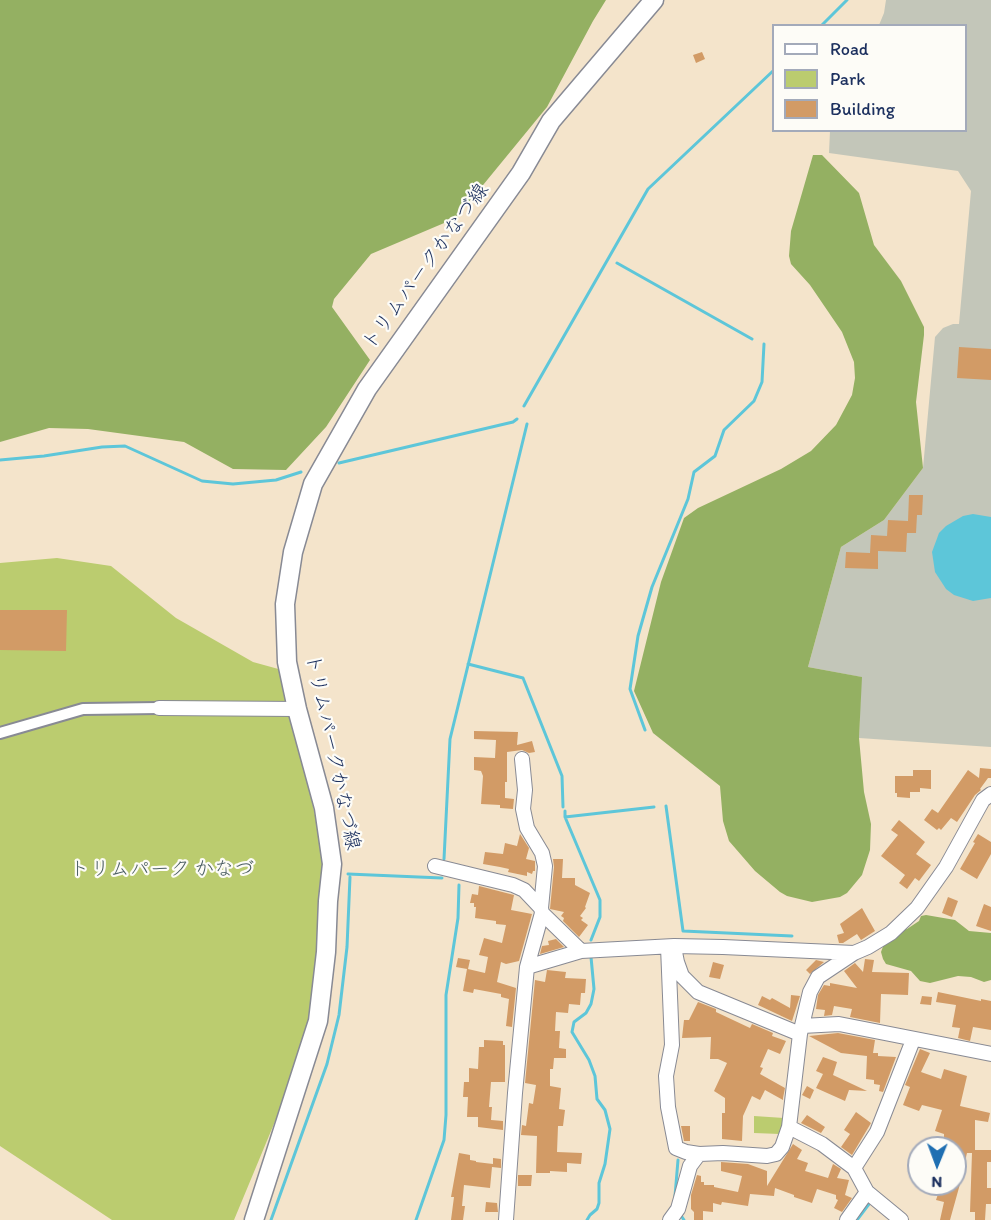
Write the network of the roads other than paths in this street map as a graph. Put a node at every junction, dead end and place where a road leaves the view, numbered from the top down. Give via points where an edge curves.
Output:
1 (654, 0) edge
2 (159, 708) joint
3 (297, 709) junction
4 (0, 733) edge
5 (522, 759) dead end
6 (991, 794) edge
7 (435, 866) dead end
8 (541, 910) junction
9 (671, 947) junction
10 (581, 951) junction
11 (854, 953) junction
12 (527, 967) junction
13 (801, 1030) junction
14 (913, 1040) junction
15 (991, 1054) edge
16 (789, 1126) junction
17 (699, 1154) junction
18 (854, 1168) junction
19 (867, 1192) junction
20 (254, 1220) edge
21 (506, 1220) edge
22 (671, 1220) edge
23 (847, 1220) edge
24 (901, 1220) edge

1 - 3 main road, トリムパークかなづ線 via 551,121 521,173 367,389 313,484 293,552 285,604 287,662
2 - 3 street
2 - 4 street via 83,709
3 - 20 main road, トリムパークかなづ線 via 324,808 332,864 326,952 318,1021
5 - 8 street via 527,828 545,866
6 - 11 street via 983,800 946,867 917,908 891,933
7 - 8 street via 513,885 524,890
8 - 10 street
8 - 12 street
9 - 10 street
9 - 11 street
9 - 13 street via 682,976 698,992
9 - 17 street via 668,1107 676,1148
10 - 12 street
11 - 13 street via 818,977 810,992
12 - 21 street
13 - 14 street via 839,1024
13 - 16 street
14 - 15 street
14 - 18 street via 877,1132
16 - 17 street via 776,1154
16 - 18 street
17 - 22 street via 690,1166
18 - 19 street
19 - 23 street
19 - 24 street

